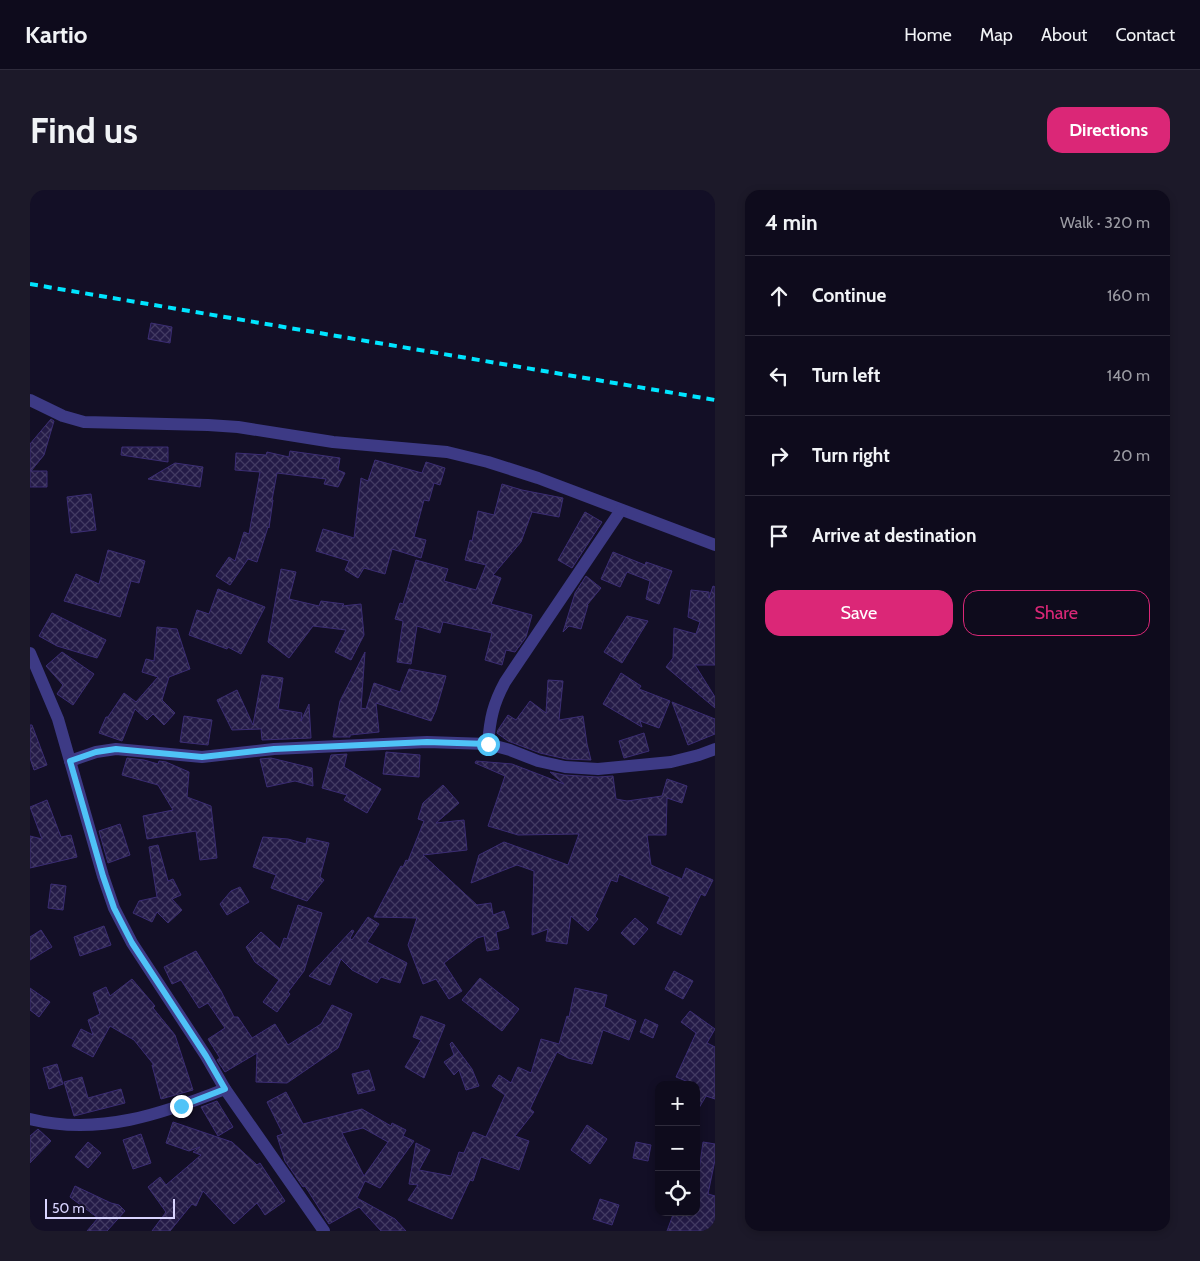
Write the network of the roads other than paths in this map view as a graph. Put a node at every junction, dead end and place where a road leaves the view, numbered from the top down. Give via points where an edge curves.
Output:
1 (30, 400) edge
2 (622, 510) junction
3 (715, 545) edge
4 (30, 653) edge
5 (488, 744) junction
6 (715, 749) edge
7 (70, 761) junction
8 (225, 1089) junction
9 (30, 1120) edge
10 (324, 1231) edge

1 - 2 street via 62,416 84,422 238,427 333,442 447,452 538,478
2 - 3 street
2 - 5 street via 505,682 495,701
4 - 7 street via 58,719
5 - 6 street via 538,761 598,769 671,762
5 - 7 street via 381,744 274,749 202,757 116,749
7 - 8 street via 114,908 132,943
8 - 9 street via 153,1115 105,1124 78,1126
8 - 10 street

